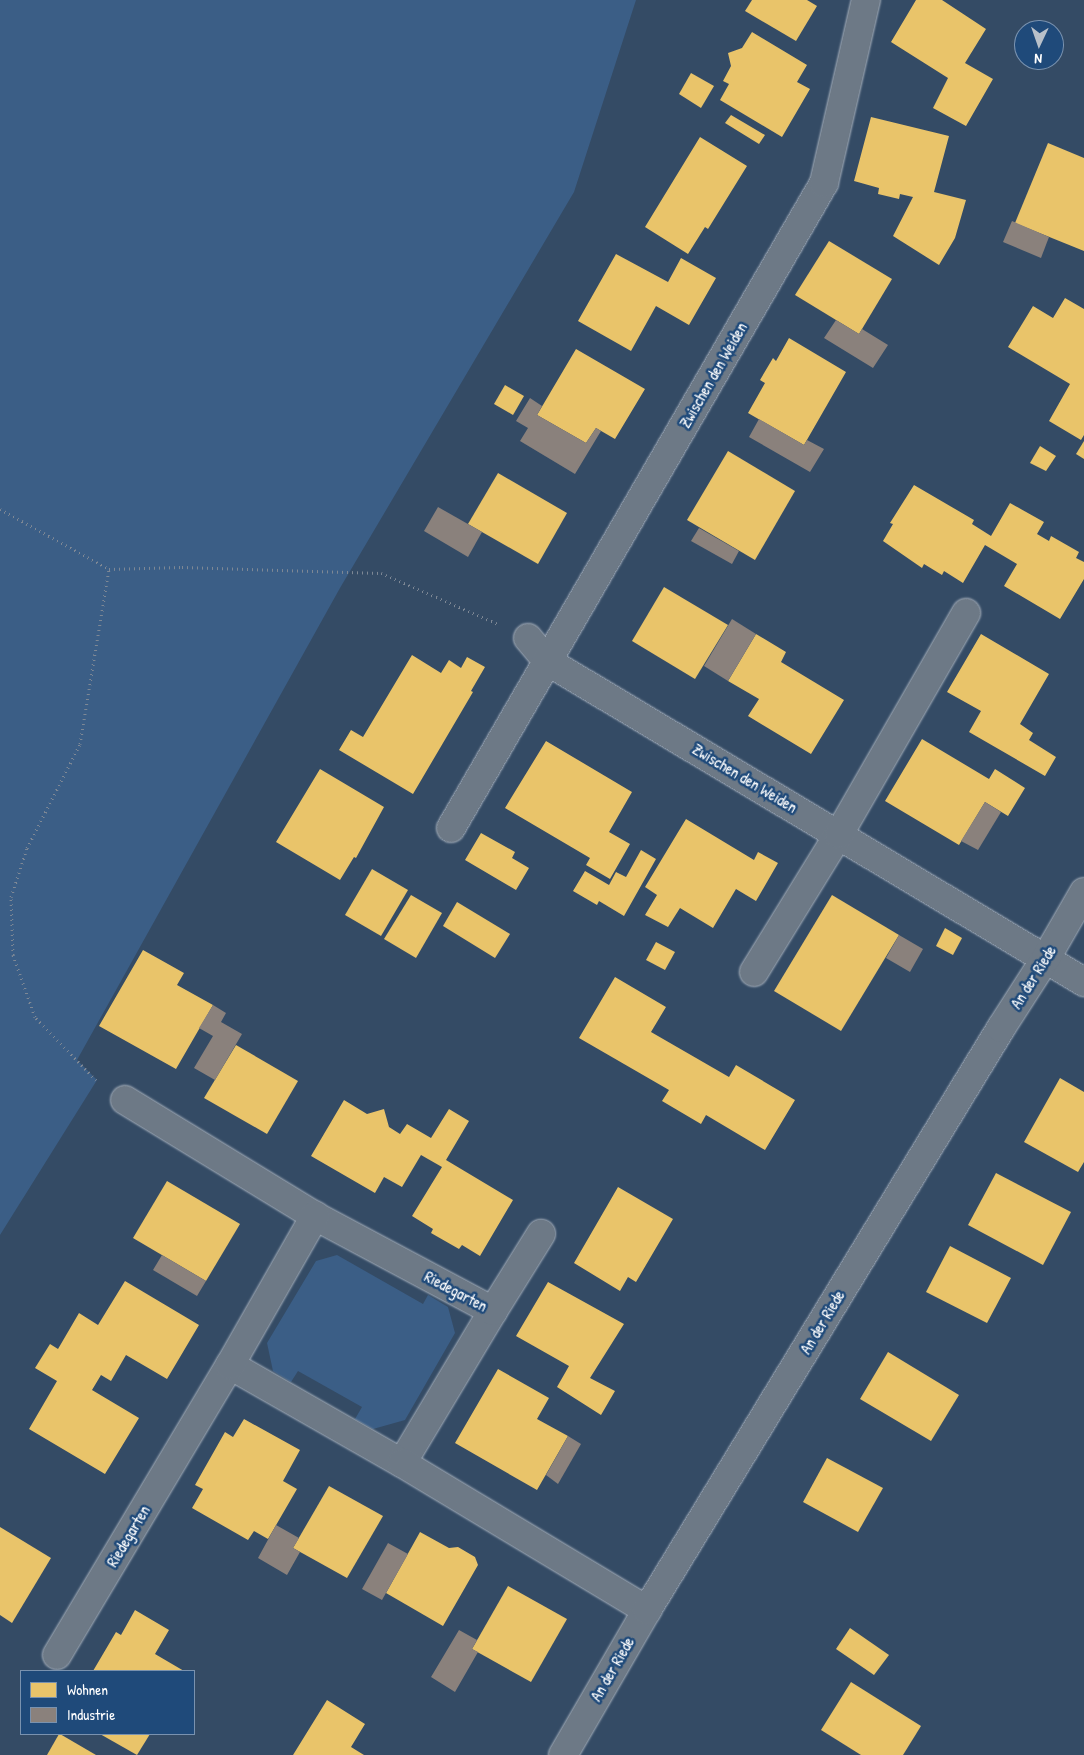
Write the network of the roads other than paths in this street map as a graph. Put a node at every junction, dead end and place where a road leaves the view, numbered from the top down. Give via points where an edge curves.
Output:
1 (866, 0) edge
2 (966, 613) dead end
3 (528, 638) road end
4 (547, 661) junction
5 (451, 828) dead end
6 (839, 834) junction
7 (1084, 892) edge
8 (1046, 958) junction
9 (754, 972) dead end
10 (1084, 982) edge
11 (125, 1100) road end
12 (315, 1216) junction
13 (541, 1234) dead end
14 (493, 1311) junction
15 (230, 1365) junction
16 (402, 1463) junction
17 (647, 1610) junction
18 (57, 1654) dead end
19 (562, 1755) edge

1 - 4 street, Zwischen den Weiden via 824,183
2 - 6 street
3 - 4 street, Zwischen den Weiden
4 - 5 street, Zwischen den Weiden
4 - 6 street, Zwischen den Weiden
6 - 8 street, Zwischen den Weiden
6 - 9 street
7 - 8 street, An der Riede
8 - 10 street, Zwischen den Weiden
8 - 17 street, An der Riede
11 - 12 street, Riedegarten
12 - 14 street, Riedegarten
12 - 15 street, Riedegarten
13 - 14 street
14 - 16 street, Riedegarten
15 - 16 street
15 - 18 street, Riedegarten
16 - 17 street
17 - 19 street, An der Riede

